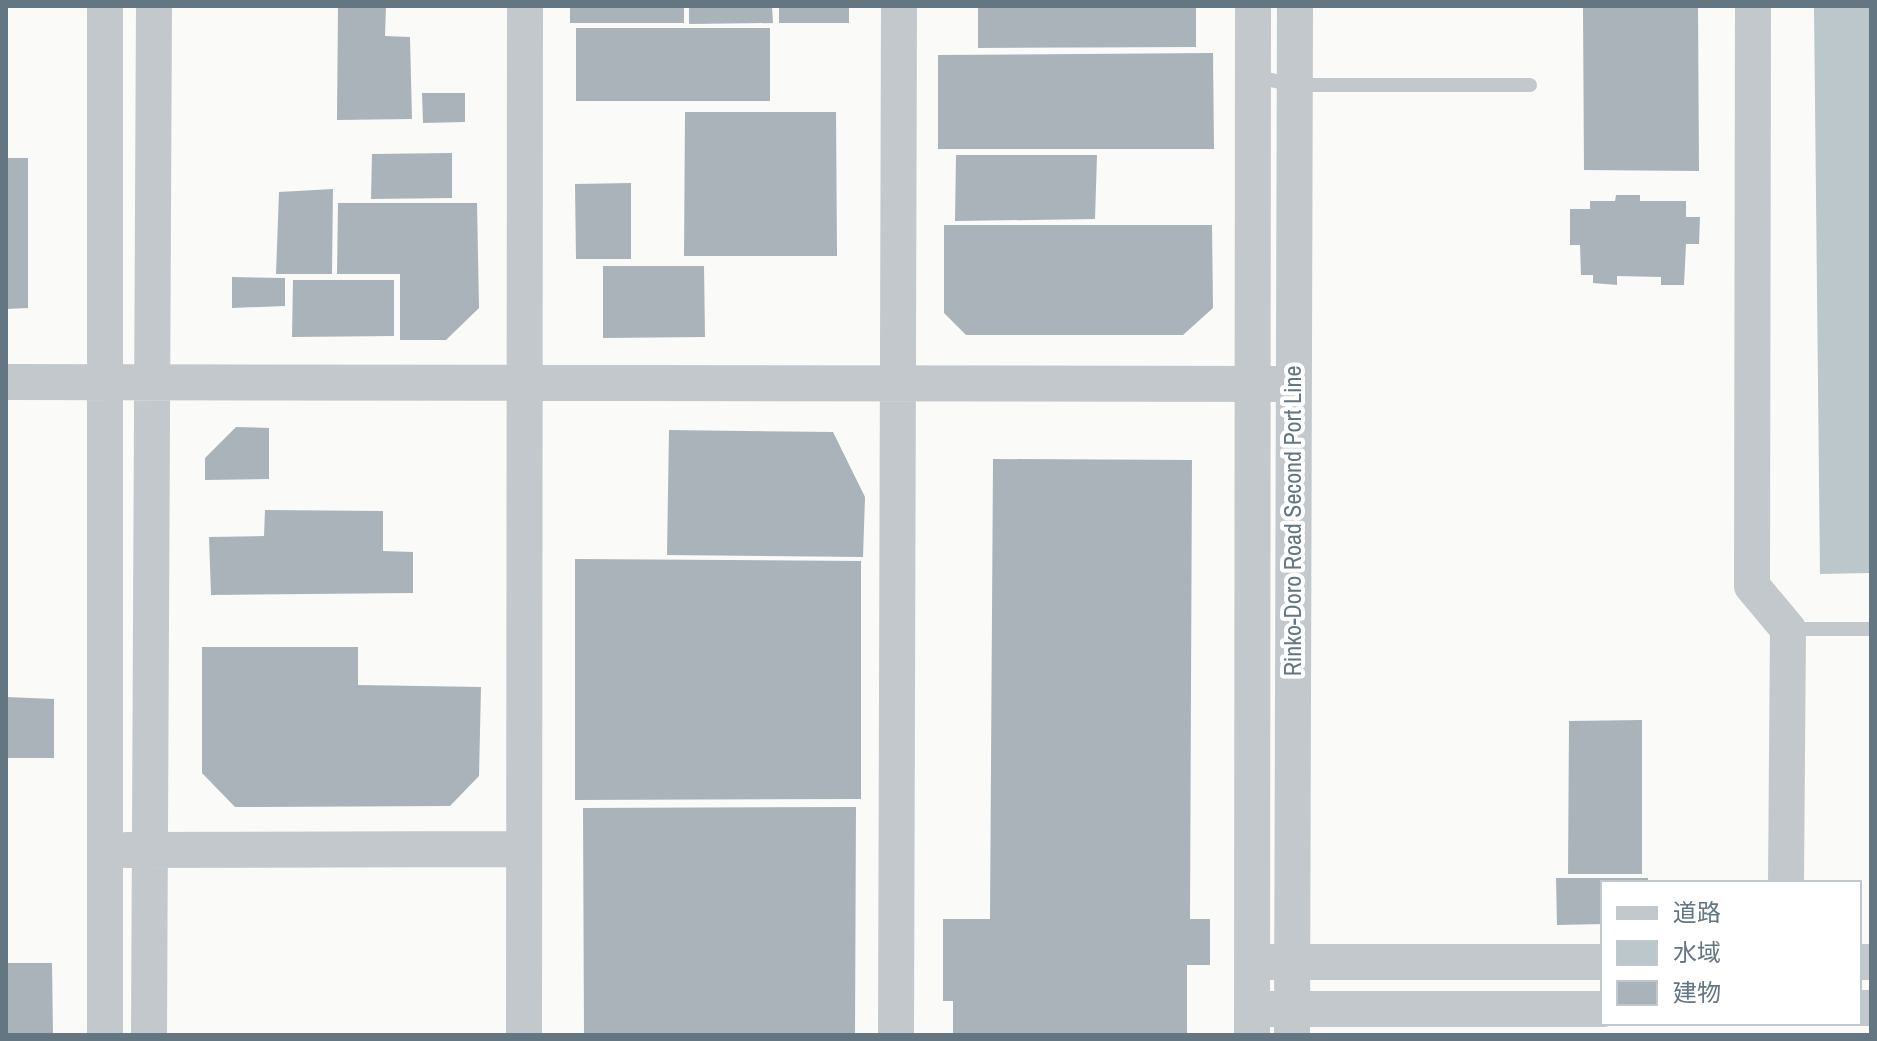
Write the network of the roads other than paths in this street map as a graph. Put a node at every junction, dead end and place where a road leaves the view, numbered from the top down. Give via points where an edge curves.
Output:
1 (105, 6) edge
2 (154, 6) edge
3 (525, 6) edge
4 (899, 6) edge
5 (1253, 6) edge
6 (1295, 6) edge
7 (1753, 6) edge
8 (1252, 76) junction
9 (1294, 85) junction
10 (1530, 85) dead end
11 (104, 381) junction
12 (6, 382) edge
13 (152, 382) junction
14 (525, 382) junction
15 (1252, 383) junction
16 (898, 384) junction
17 (1294, 384) junction
18 (1788, 629) junction
19 (1871, 629) edge
20 (524, 849) junction
21 (105, 850) junction
22 (150, 850) junction
23 (1786, 881) edge
24 (1292, 961) junction
25 (1601, 962) edge
26 (1252, 963) junction
27 (1601, 1009) edge
28 (1252, 1022) edge
29 (1292, 1022) edge
30 (105, 1035) edge
31 (149, 1035) edge
32 (524, 1035) edge
33 (896, 1035) edge

1 - 11 street
2 - 13 street
3 - 14 street
4 - 16 street
5 - 8 street, Rinko-Doro Road Second Port Line
6 - 9 street, Rinko-Doro Road Second Port Line
7 - 18 street via 1752,586
8 - 9 lane
8 - 15 street, Rinko-Doro Road Second Port Line
9 - 10 lane
9 - 17 street, Rinko-Doro Road Second Port Line
11 - 12 street
11 - 13 street
11 - 21 street
13 - 14 street
13 - 22 street
14 - 16 street
14 - 20 street
15 - 16 street
15 - 17 street
15 - 26 street, Rinko-Doro Road Second Port Line
16 - 33 street
17 - 24 street, Rinko-Doro Road Second Port Line
18 - 19 lane
18 - 23 street
20 - 22 street
20 - 32 street
21 - 22 street
21 - 30 street
22 - 31 street
24 - 25 street
24 - 26 street
24 - 29 street, Rinko-Doro Road Second Port Line
26 - 28 street, Rinko-Doro Road Second Port Line
27 - 29 street
28 - 29 street

